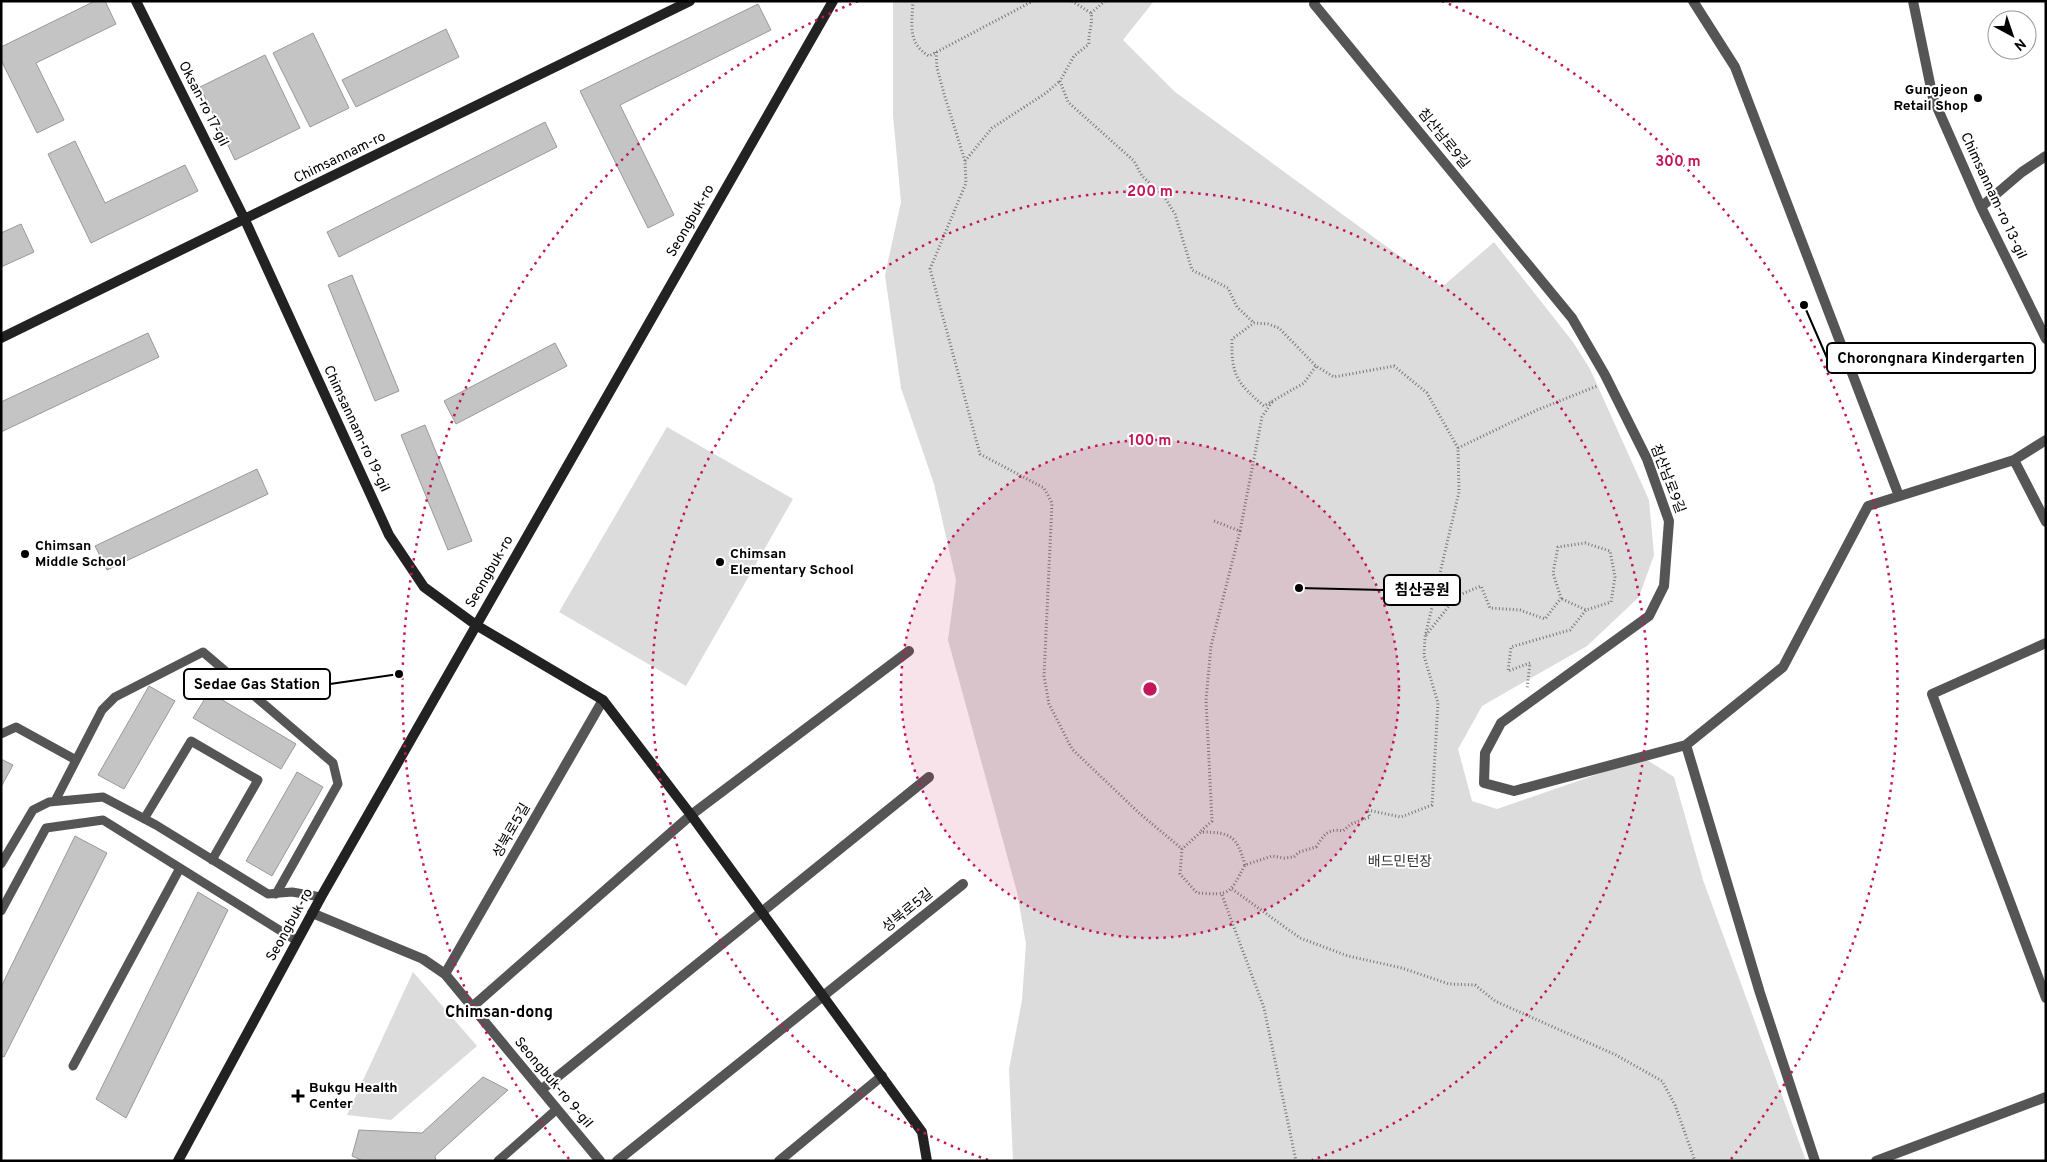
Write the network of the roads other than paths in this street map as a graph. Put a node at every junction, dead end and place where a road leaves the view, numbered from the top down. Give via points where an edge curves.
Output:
1 (136, 1) edge
2 (690, 1) edge
3 (832, 1) edge
4 (1693, 1) edge
5 (1913, 1) edge
6 (1313, 2) edge
7 (2046, 156) edge
8 (1981, 207) junction
9 (245, 220) junction
10 (1, 338) edge
11 (2046, 339) edge
12 (2046, 440) edge
13 (2014, 460) junction
14 (1899, 496) junction
15 (2046, 522) edge
16 (476, 625) junction
17 (2046, 643) edge
18 (909, 651) dead end
19 (603, 700) junction
20 (1, 734) edge
21 (1686, 745) junction
22 (76, 760) junction
23 (929, 777) dead end
24 (55, 802) junction
25 (692, 816) junction
26 (144, 819) junction
27 (212, 860) junction
28 (1, 864) edge
29 (180, 868) junction
30 (963, 884) dead end
31 (276, 894) junction
32 (321, 898) junction
33 (1, 912) edge
34 (762, 912) junction
35 (312, 913) junction
36 (297, 941) junction
37 (445, 974) junction
38 (823, 996) junction
39 (2046, 998) edge
40 (472, 1007) junction
41 (73, 1066) dead end
42 (882, 1076) junction
43 (541, 1090) junction
44 (2046, 1097) edge
45 (557, 1110) junction
46 (178, 1161) edge
47 (498, 1161) edge
48 (600, 1161) edge
49 (617, 1161) edge
50 (779, 1161) edge
51 (927, 1161) edge
52 (1814, 1161) edge
53 (1876, 1161) edge

1 - 9 main road, Oksan-ro 17-gil
2 - 9 main road, Chimsannam-ro
3 - 16 main road, Seongbuk-ro
4 - 14 street via 1735,67
5 - 8 street, Chimsannam-ro 13-gil via 1933,98
6 - 21 street, 침산남로9길 via 1572,318 1608,381 1646,459 1669,521 1664,586 1649,616 1501,723 1485,753 1484,783 1514,791
7 - 8 street
8 - 11 street, Chimsannam-ro 13-gil
9 - 10 main road, Chimsannam-ro
9 - 16 main road, Chimsannam-ro 19-gil via 389,535 424,586
12 - 13 street
13 - 14 street
13 - 15 street
14 - 21 street via 1868,506 1783,667
16 - 19 main road
16 - 32 main road, Seongbuk-ro
17 - 39 street via 1932,694
18 - 25 street
19 - 25 main road
19 - 37 street, 성북로5길
20 - 22 lane via 16,727
21 - 52 street
22 - 24 lane
22 - 31 lane via 102,710 115,697 203,652 333,763 338,784
23 - 34 street
24 - 26 lane via 103,797
24 - 28 lane via 33,810
25 - 34 main road
25 - 40 street
26 - 27 lane
26 - 27 lane via 191,741 258,780
27 - 31 lane via 268,894
29 - 33 lane via 103,820 46,828
29 - 36 lane
29 - 41 lane
30 - 38 street, 성북로5길
31 - 32 lane via 292,892
32 - 35 main road, Seongbuk-ro
34 - 38 main road
34 - 43 street
35 - 36 main road, Seongbuk-ro
35 - 37 street, Seongbuk-ro 9-gil via 424,959
36 - 46 main road, Seongbuk-ro
37 - 40 street, Seongbuk-ro 9-gil
38 - 42 main road
38 - 49 street, 성북로5길
40 - 43 street, Seongbuk-ro 9-gil
42 - 50 street
42 - 51 main road via 922,1132
43 - 45 street, Seongbuk-ro 9-gil
44 - 53 street
45 - 47 lane
45 - 48 street, Seongbuk-ro 9-gil

